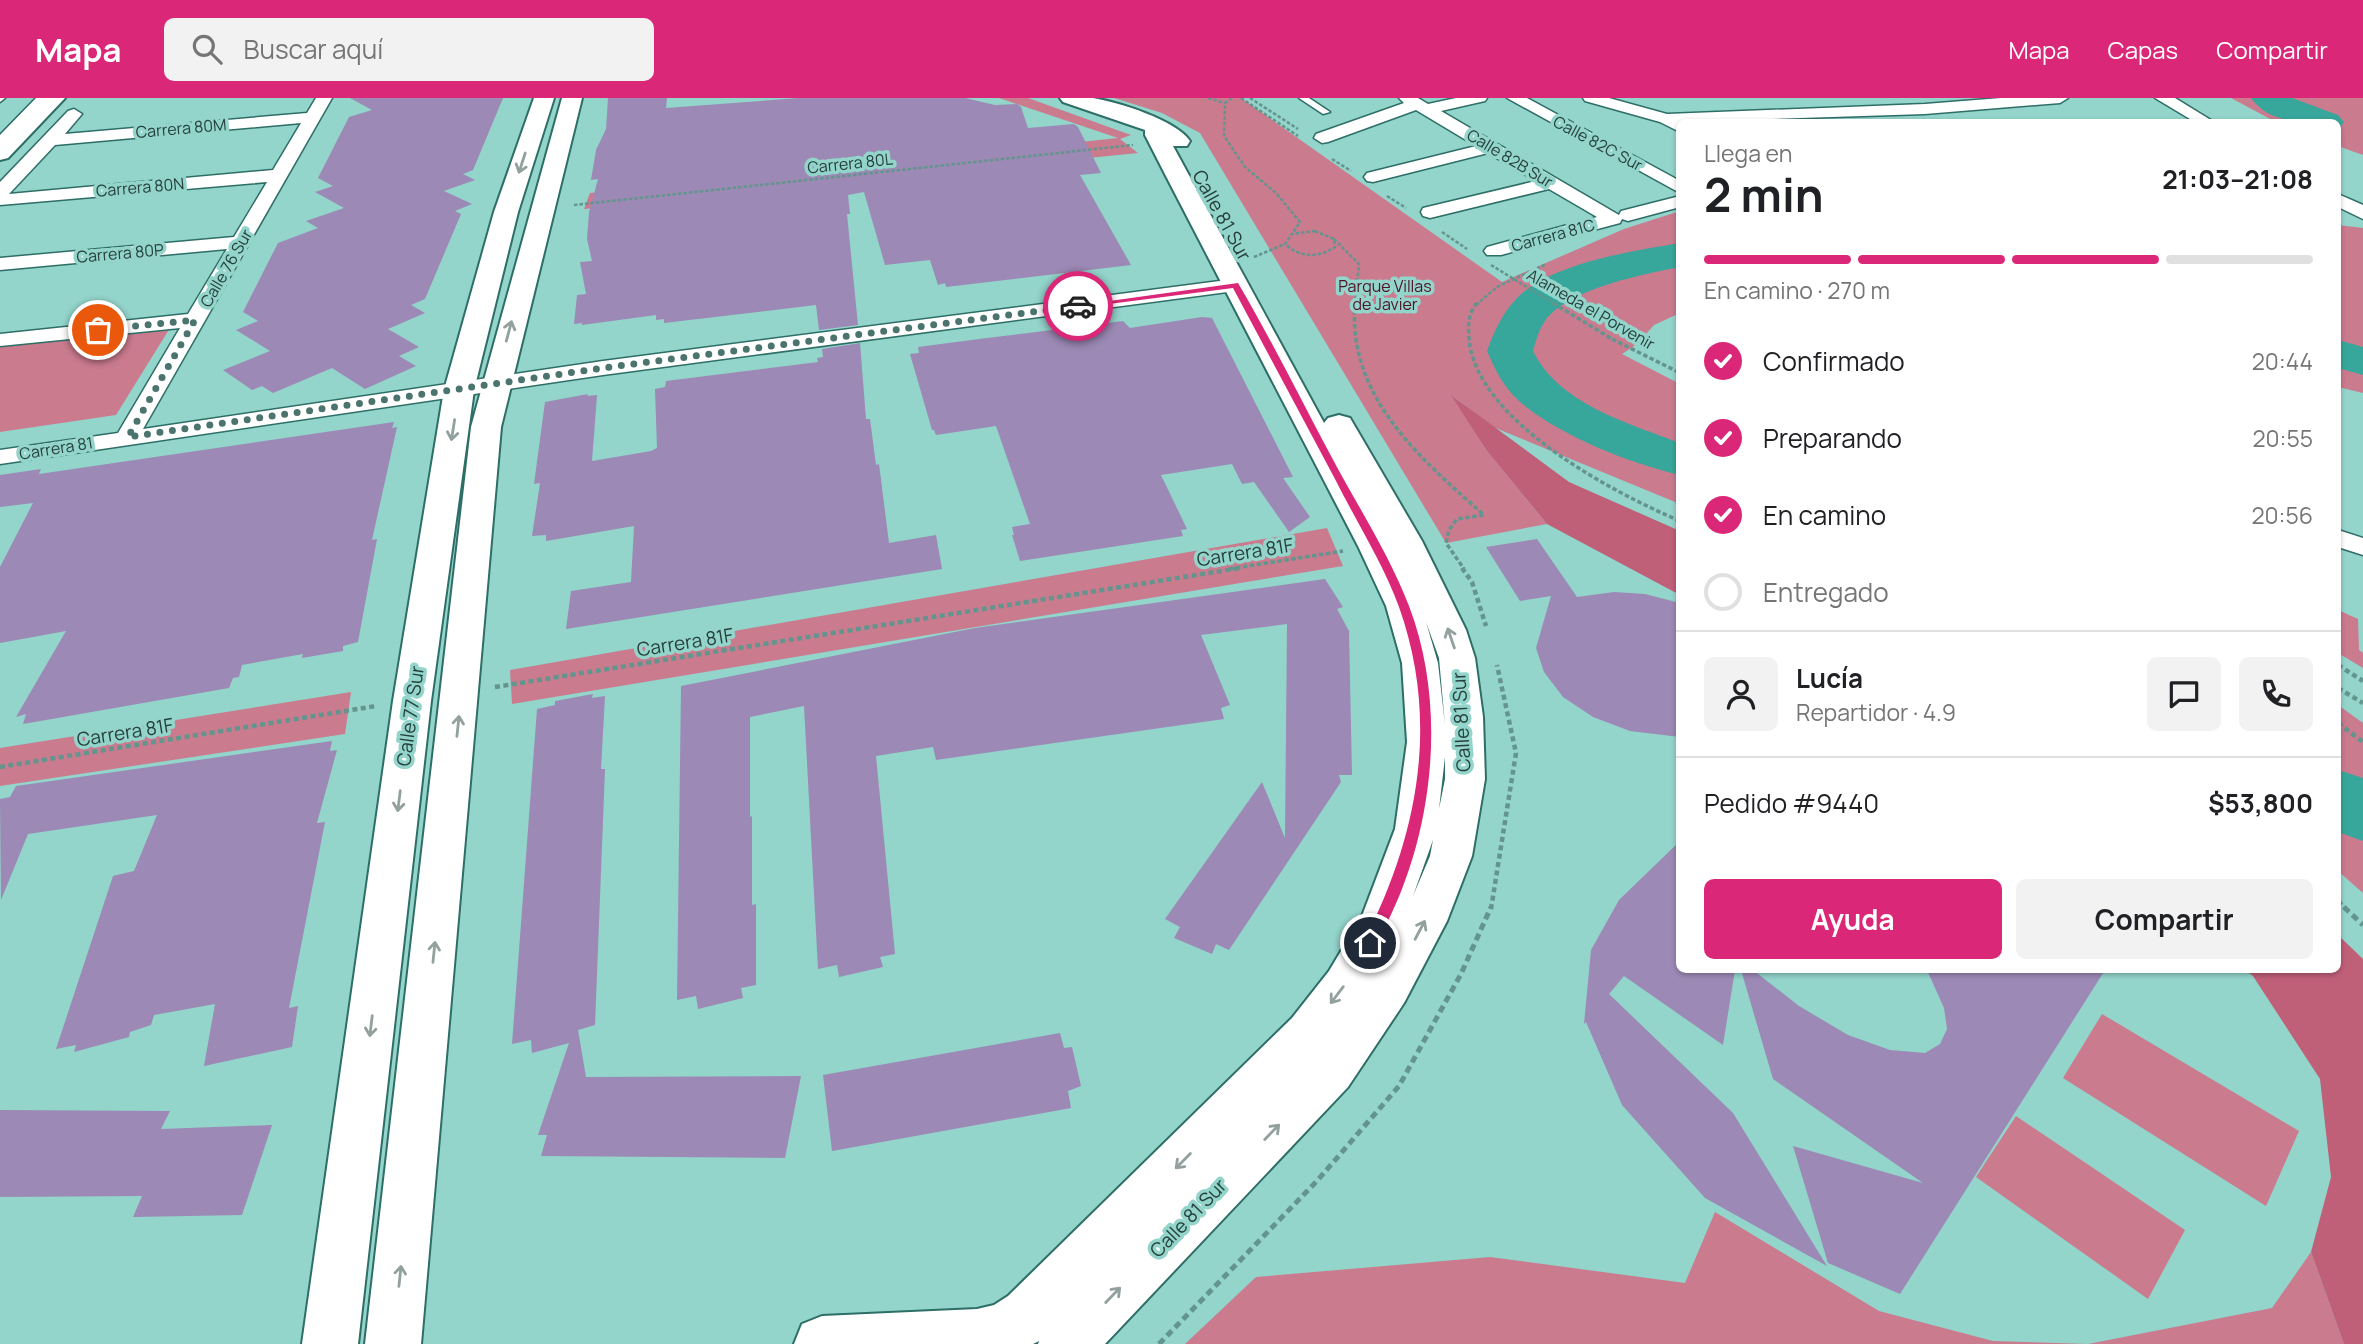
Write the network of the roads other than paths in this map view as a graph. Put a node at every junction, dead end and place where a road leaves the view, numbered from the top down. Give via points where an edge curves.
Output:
1 (324, 98) edge
2 (544, 98) edge
3 (572, 98) edge
4 (1070, 98) edge
5 (1303, 98) edge
6 (1479, 98) edge
7 (1515, 98) edge
8 (1591, 98) edge
9 (1688, 98) edge
10 (2059, 98) edge
11 (2163, 98) edge
12 (46, 102) edge
13 (1920, 103) edge
14 (2014, 103) junction
15 (1417, 104) edge
16 (75, 106) edge
17 (1326, 111) dead end
18 (313, 117) junction
19 (1843, 117) edge
20 (1722, 118) junction
21 (1712, 119) edge
22 (2014, 119) edge
23 (2201, 119) edge
24 (1673, 123) edge
25 (1322, 138) dead end
26 (0, 140) edge
27 (50, 140) junction
28 (1492, 147) junction
29 (0, 153) edge
30 (280, 175) junction
31 (1373, 177) dead end
32 (1552, 183) junction
33 (1676, 186) edge
34 (0, 193) edge
35 (0, 200) edge
36 (2341, 201) edge
37 (1676, 202) edge
38 (2361, 211) edge
39 (1430, 212) dead end
40 (1621, 217) junction
41 (241, 242) junction
42 (1492, 258) road end
43 (0, 264) edge
44 (1241, 273) junction
45 (195, 320) junction
46 (0, 340) edge
47 (496, 384) junction
48 (459, 390) junction
49 (128, 437) junction
50 (0, 457) edge
51 (2341, 539) edge
52 (2363, 547) edge
53 (330, 1344) edge
54 (393, 1344) edge
55 (822, 1344) edge
56 (1066, 1344) edge

1 - 18 street, Calle 76 Sur
2 -> 48 street, Calle 77 Sur via 506,212
47 -> 3 street
4 - 44 street, Calle 81 Sur via 1181,143
5 - 17 lane
6 - 15 street
7 - 33 street, Calle 82C Sur
8 - 24 street
9 - 20 street
10 - 14 street
11 - 23 street
12 - 16 street
12 - 26 lane
12 - 29 street
13 - 14 street
13 - 19 street
14 - 22 street
15 - 25 street
15 - 28 street, Calle 82B Sur
16 - 27 street
18 - 27 street, Carrera 80M
18 - 30 street, Calle 76 Sur
19 - 20 street
20 - 21 street
27 - 34 street
28 - 31 street
28 - 32 street, Calle 82B Sur
30 - 35 street, Carrera 80N
30 - 41 street, Calle 76 Sur
32 - 39 street
32 - 40 street, Calle 82B Sur
36 - 38 street
37 - 40 street, Carrera 81C
40 - 42 street, Carrera 81C
41 - 43 street, Carrera 80P
41 - 45 street, Calle 76 Sur
44 - 47 street, Carrera 81
44 -> 55 street, Calle 81 Sur via 1404,606 1420,663 1427,742 1416,829 1382,922 1345,985 1309,1033 1028,1315 1004,1330 977,1337
56 -> 44 street, Calle 81 Sur via 1331,1071 1357,1037 1425,921 1451,856 1465,779 1464,717 1457,658 1448,630 1405,541
45 - 46 street
45 - 49 street, Calle 76 Sur
47 - 48 street, Carrera 81
54 -> 47 street via 486,426
48 - 49 street, Carrera 81
48 -> 53 street, Calle 77 Sur via 412,701
49 - 50 street, Carrera 81
51 - 52 street

